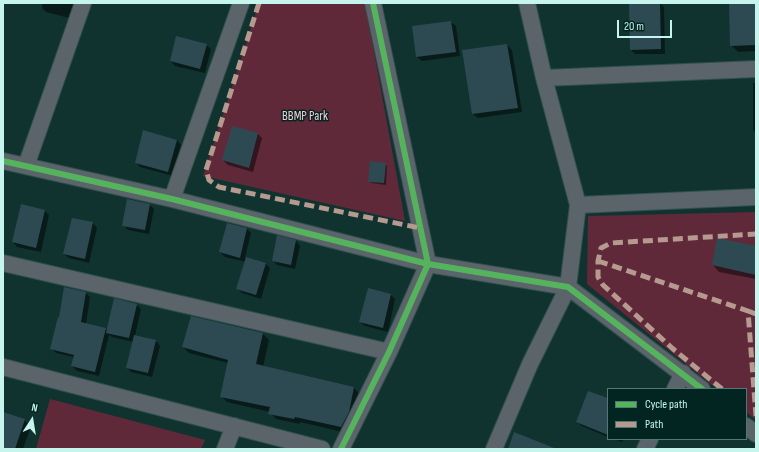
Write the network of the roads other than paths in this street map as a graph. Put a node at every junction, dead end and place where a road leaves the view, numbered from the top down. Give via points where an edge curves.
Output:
1 (83, 3) edge
2 (241, 3) edge
3 (373, 3) edge
4 (527, 3) edge
5 (756, 69) edge
6 (544, 78) junction
7 (3, 162) edge
8 (26, 166) junction
9 (756, 197) edge
10 (172, 199) junction
11 (578, 205) junction
12 (3, 263) edge
13 (428, 264) junction
14 (568, 287) junction
15 (389, 352) junction
16 (3, 367) edge
17 (683, 373) junction
18 (676, 388) edge
19 (701, 388) edge
20 (234, 426) junction
21 (747, 427) edge
22 (756, 434) edge
23 (650, 440) edge
24 (225, 449) edge
25 (322, 449) edge
26 (341, 449) edge
27 (494, 449) edge
28 (645, 449) edge

1 - 8 street
2 - 10 street
3 - 13 street
4 - 6 street
5 - 6 street
6 - 11 street
7 - 8 street
8 - 10 street
9 - 11 street
10 - 13 street
11 - 14 street
12 - 15 street
13 - 14 street
13 - 15 street
14 - 17 street
14 - 27 street via 530,364
15 - 26 street
16 - 20 street
17 - 18 street
17 - 19 street
20 - 24 street
20 - 25 street
21 - 22 street
23 - 28 street

